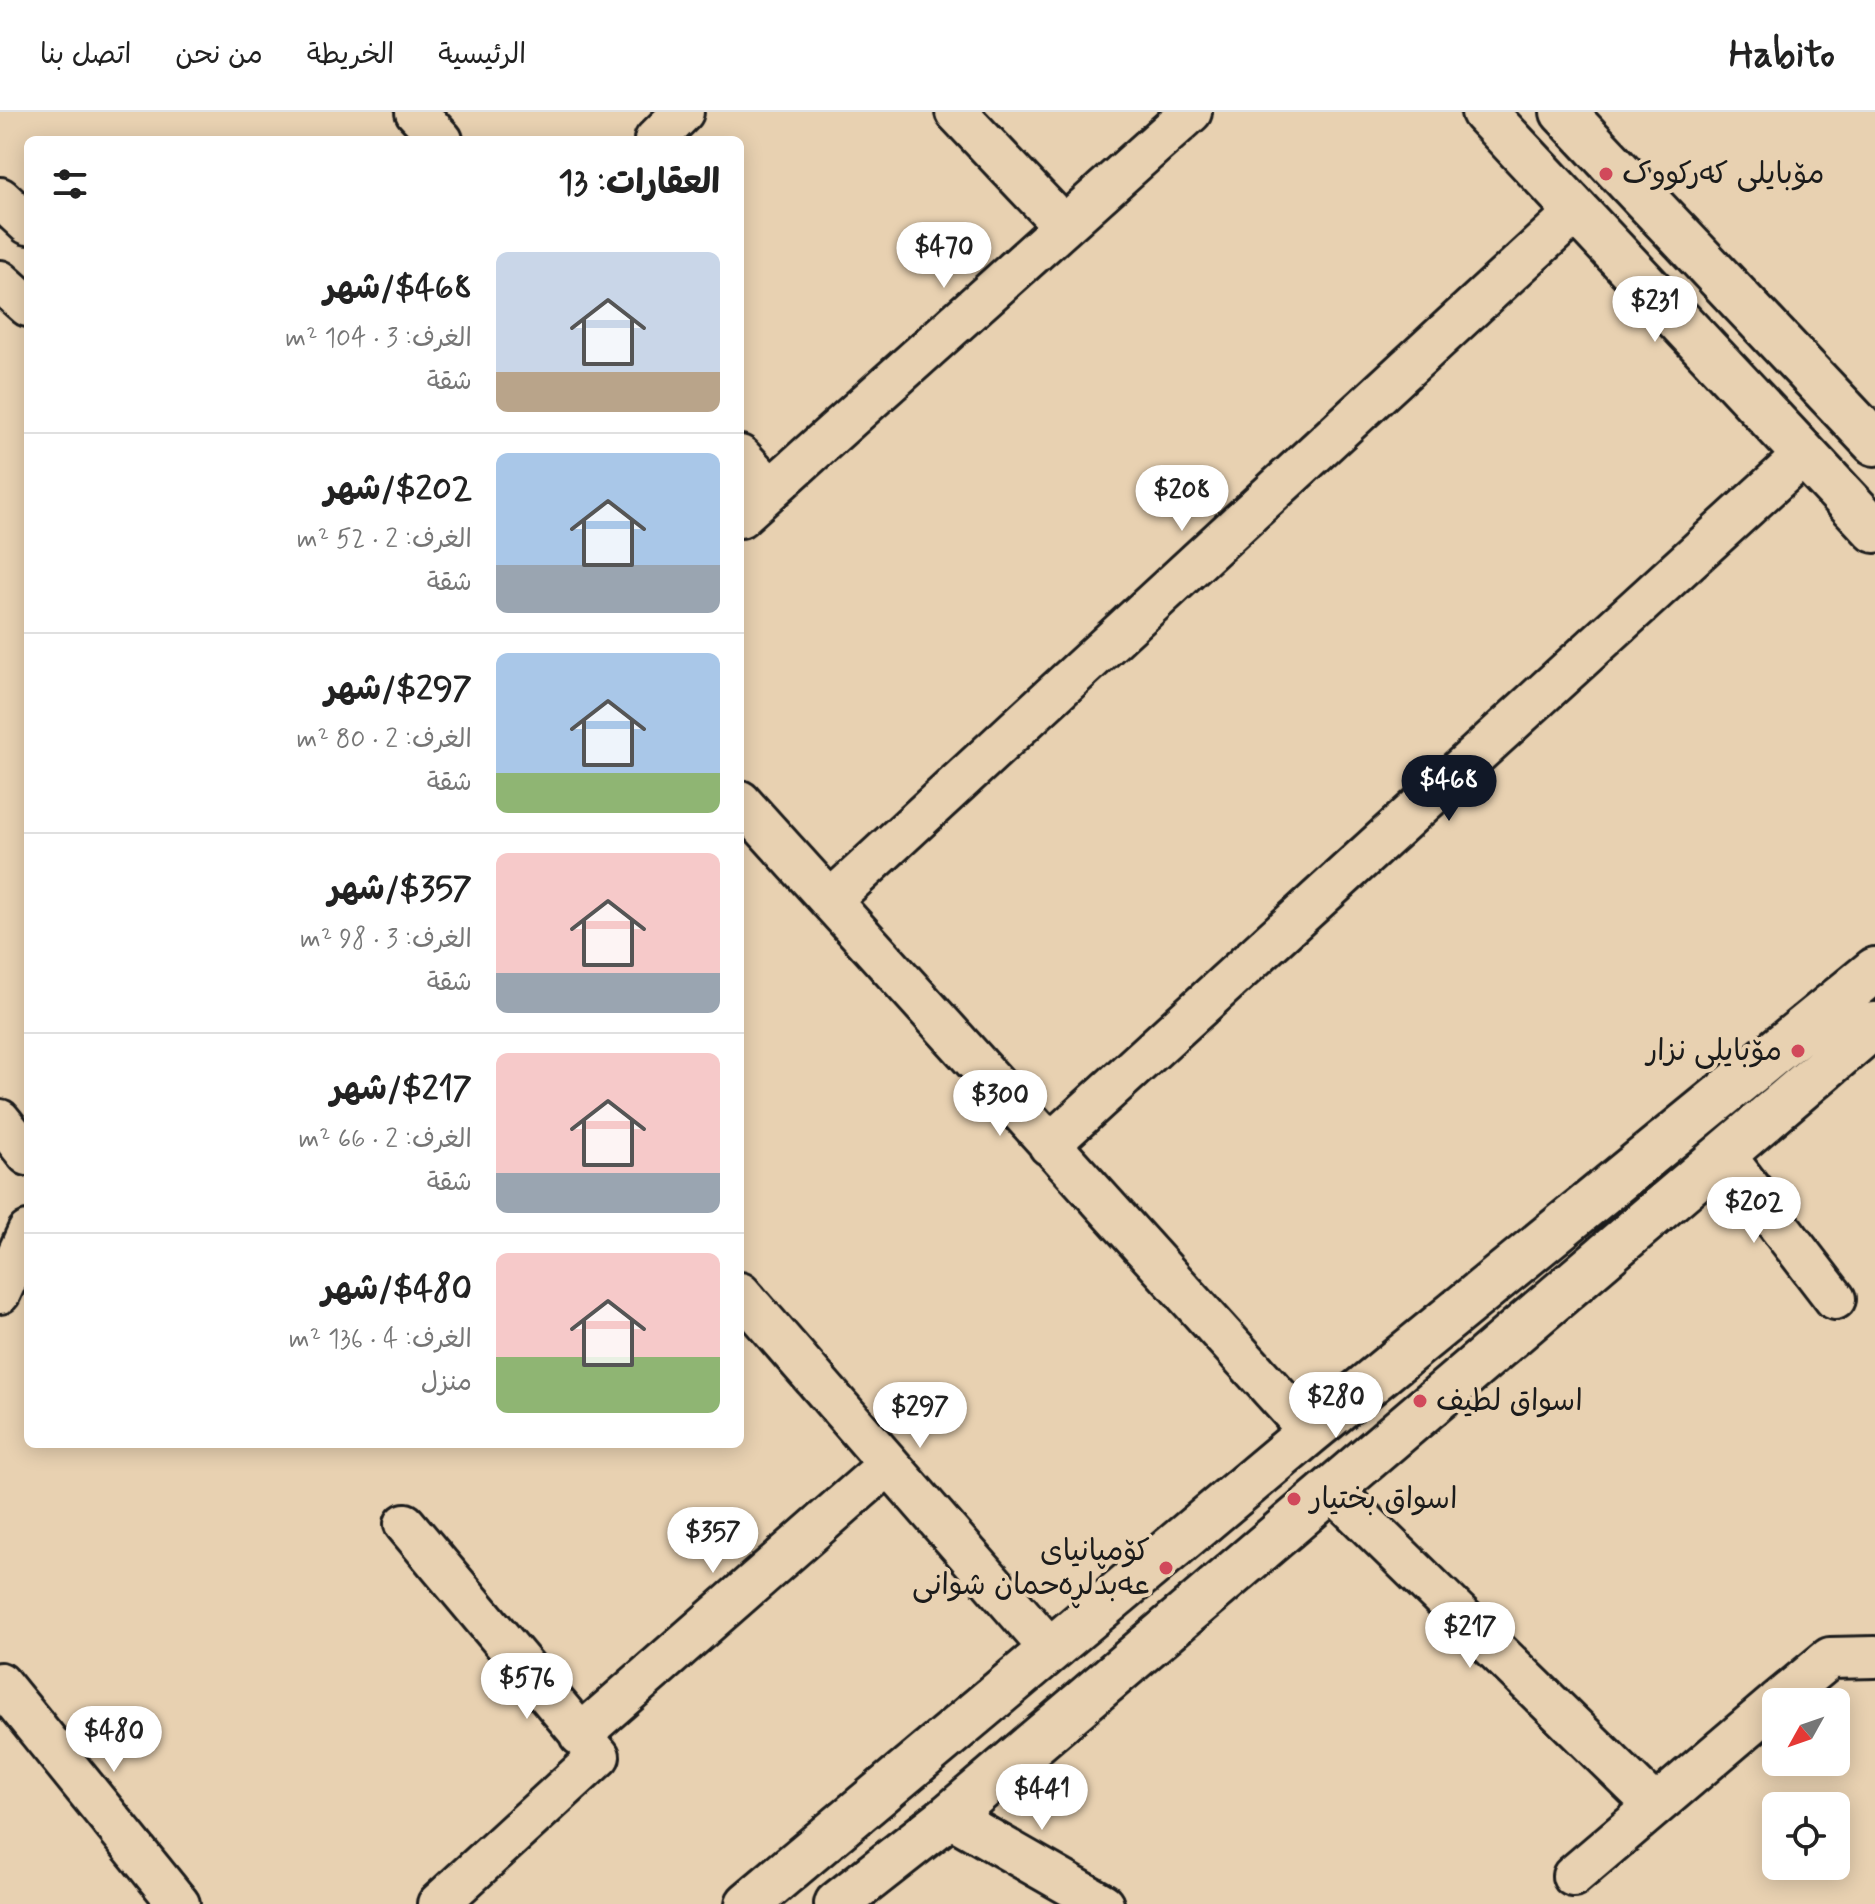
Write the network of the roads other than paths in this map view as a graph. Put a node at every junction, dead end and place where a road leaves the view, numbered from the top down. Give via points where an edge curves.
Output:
1 (416, 112) edge
2 (683, 112) edge
3 (956, 112) edge
4 (1191, 112) edge
5 (1484, 112) edge
6 (1575, 116) edge
7 (438, 136) edge
8 (659, 136) edge
9 (0, 198) edge
10 (1577, 211) junction
11 (24, 220) edge
12 (1063, 225) junction
13 (0, 281) edge
14 (24, 302) edge
15 (1875, 443) edge
16 (1805, 454) junction
17 (744, 460) edge
18 (771, 489) junction
19 (744, 513) edge
20 (1875, 530) edge
21 (744, 805) edge
22 (830, 901) junction
23 (1875, 970) edge
24 (1875, 1025) edge
25 (10, 1114) edge
26 (1049, 1145) junction
27 (24, 1146) edge
28 (1723, 1153) junction
29 (24, 1241) edge
30 (0, 1293) edge
31 (744, 1298) edge
32 (1835, 1299) dead end
33 (1310, 1432) junction
34 (889, 1464) junction
35 (1331, 1489) junction
36 (405, 1524) dead end
37 (1051, 1650) junction
38 (1875, 1657) edge
39 (0, 1683) edge
40 (1793, 1688) edge
41 (1762, 1714) edge
42 (580, 1735) junction
43 (1654, 1805) junction
44 (949, 1816) junction
45 (1573, 1876) dead end
46 (179, 1904) edge
47 (438, 1904) edge
48 (748, 1904) edge
49 (837, 1904) edge
50 (1103, 1904) edge

1 - 7 street
2 - 8 street
3 - 12 street
4 - 12 street
5 - 10 street
6 - 15 street
9 - 11 street
10 - 16 street
10 - 22 street
12 - 18 street
13 - 14 street
16 - 20 street
16 - 26 street
17 - 18 street
18 - 19 street
21 - 22 street
22 - 26 street
23 - 33 street
24 - 28 street
25 - 27 street
26 - 33 street
28 - 32 street
28 - 35 street
29 - 30 street
31 - 34 street
33 - 37 street
34 - 37 street
34 - 42 street
35 - 43 street
35 - 44 street
36 - 42 street
37 - 48 street
38 - 40 street via 1830,1658
39 - 46 street
41 - 43 street
42 - 47 street via 599,1756
43 - 45 street
44 - 49 street
44 - 50 street

